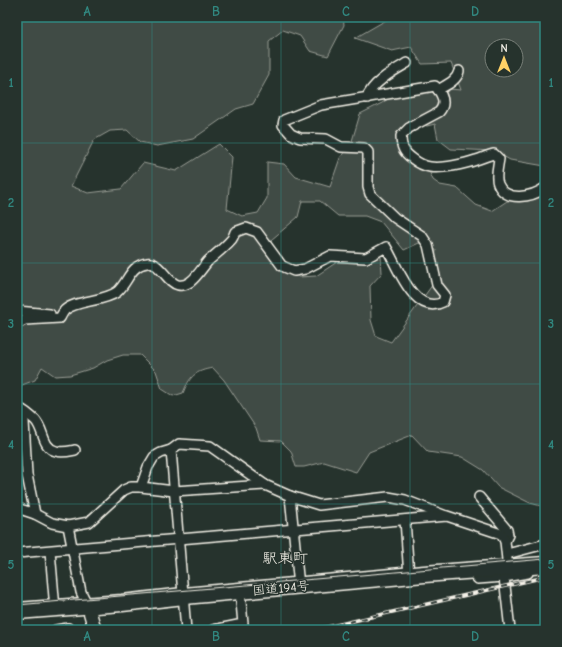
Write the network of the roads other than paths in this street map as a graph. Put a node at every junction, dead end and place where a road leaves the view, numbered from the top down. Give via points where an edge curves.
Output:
1 (407, 63) dead end
2 (459, 71) dead end
3 (438, 90) junction
4 (367, 98) junction
5 (545, 188) edge
6 (64, 310) junction
7 (17, 311) edge
8 (17, 324) edge
9 (17, 408) edge
10 (17, 414) edge
11 (76, 450) dead end
12 (172, 450) junction
13 (265, 485) junction
14 (141, 487) junction
15 (174, 491) junction
16 (290, 496) junction
17 (479, 497) dead end
18 (17, 508) edge
19 (34, 514) junction
20 (448, 516) junction
21 (404, 520) junction
22 (68, 526) junction
23 (293, 529) junction
24 (179, 539) junction
25 (505, 541) junction
26 (545, 544) edge
27 (73, 549) junction
28 (50, 550) junction
29 (17, 553) edge
30 (543, 565) edge
31 (506, 567) junction
32 (409, 576) junction
33 (299, 586) junction
34 (240, 591) junction
35 (184, 596) junction
36 (88, 606) junction
37 (55, 609) junction
38 (17, 611) edge
39 (68, 628) dead end
40 (56, 630) edge
41 (95, 630) edge
42 (186, 630) edge
43 (213, 630) edge
44 (510, 630) edge

1 - 4 street via 385,77 370,91
2 - 3 street via 455,79
3 - 4 street via 435,86
3 - 5 street via 444,102 443,107 439,112 409,128 402,136 401,145 406,154 419,164 430,167 476,161 494,154 499,159 497,182 502,190 512,196 528,196
4 - 6 street via 321,105 284,120 283,125 291,134 300,138 326,139 341,147 364,148 368,152 370,194 395,218 422,236 428,245 437,285 445,295 443,302 437,305 422,302 412,293 386,247 366,258 330,256 305,270 294,271 282,266 256,232 246,228 235,232 232,239 190,282 177,285 149,262 133,270 116,292
6 - 7 street via 52,314
6 - 8 street via 60,318 25,320
9 - 11 street via 36,417 45,442 50,448 56,452
10 - 19 street via 24,421 27,475
12 - 13 street via 179,444 210,446
12 - 14 street via 154,457
12 - 15 street
13 - 15 street
13 - 16 street
14 - 15 street
14 - 22 street via 124,490 89,522
15 - 24 street
16 - 20 street via 319,505 388,497 405,500
16 - 23 street
17 - 25 street via 507,530 508,536
18 - 19 street
19 - 22 street via 52,523
20 - 21 street
20 - 25 street via 501,534
21 - 23 street
21 - 32 street
22 - 27 street
23 - 24 street
23 - 33 street
24 - 27 street
24 - 35 street
25 - 31 street
26 - 31 street
27 - 28 street
27 - 36 street via 81,592
28 - 29 street
28 - 37 street
30 - 31 highway, 国道194号
31 - 32 highway, 国道194号
31 - 44 street
32 - 33 highway, 国道194号
33 - 34 highway, 国道194号
34 - 35 highway, 国道194号
34 - 43 street via 243,624
35 - 36 highway, 国道194号
35 - 42 street
36 - 37 highway, 国道194号
36 - 41 street
37 - 38 highway, 国道194号
39 - 40 street

